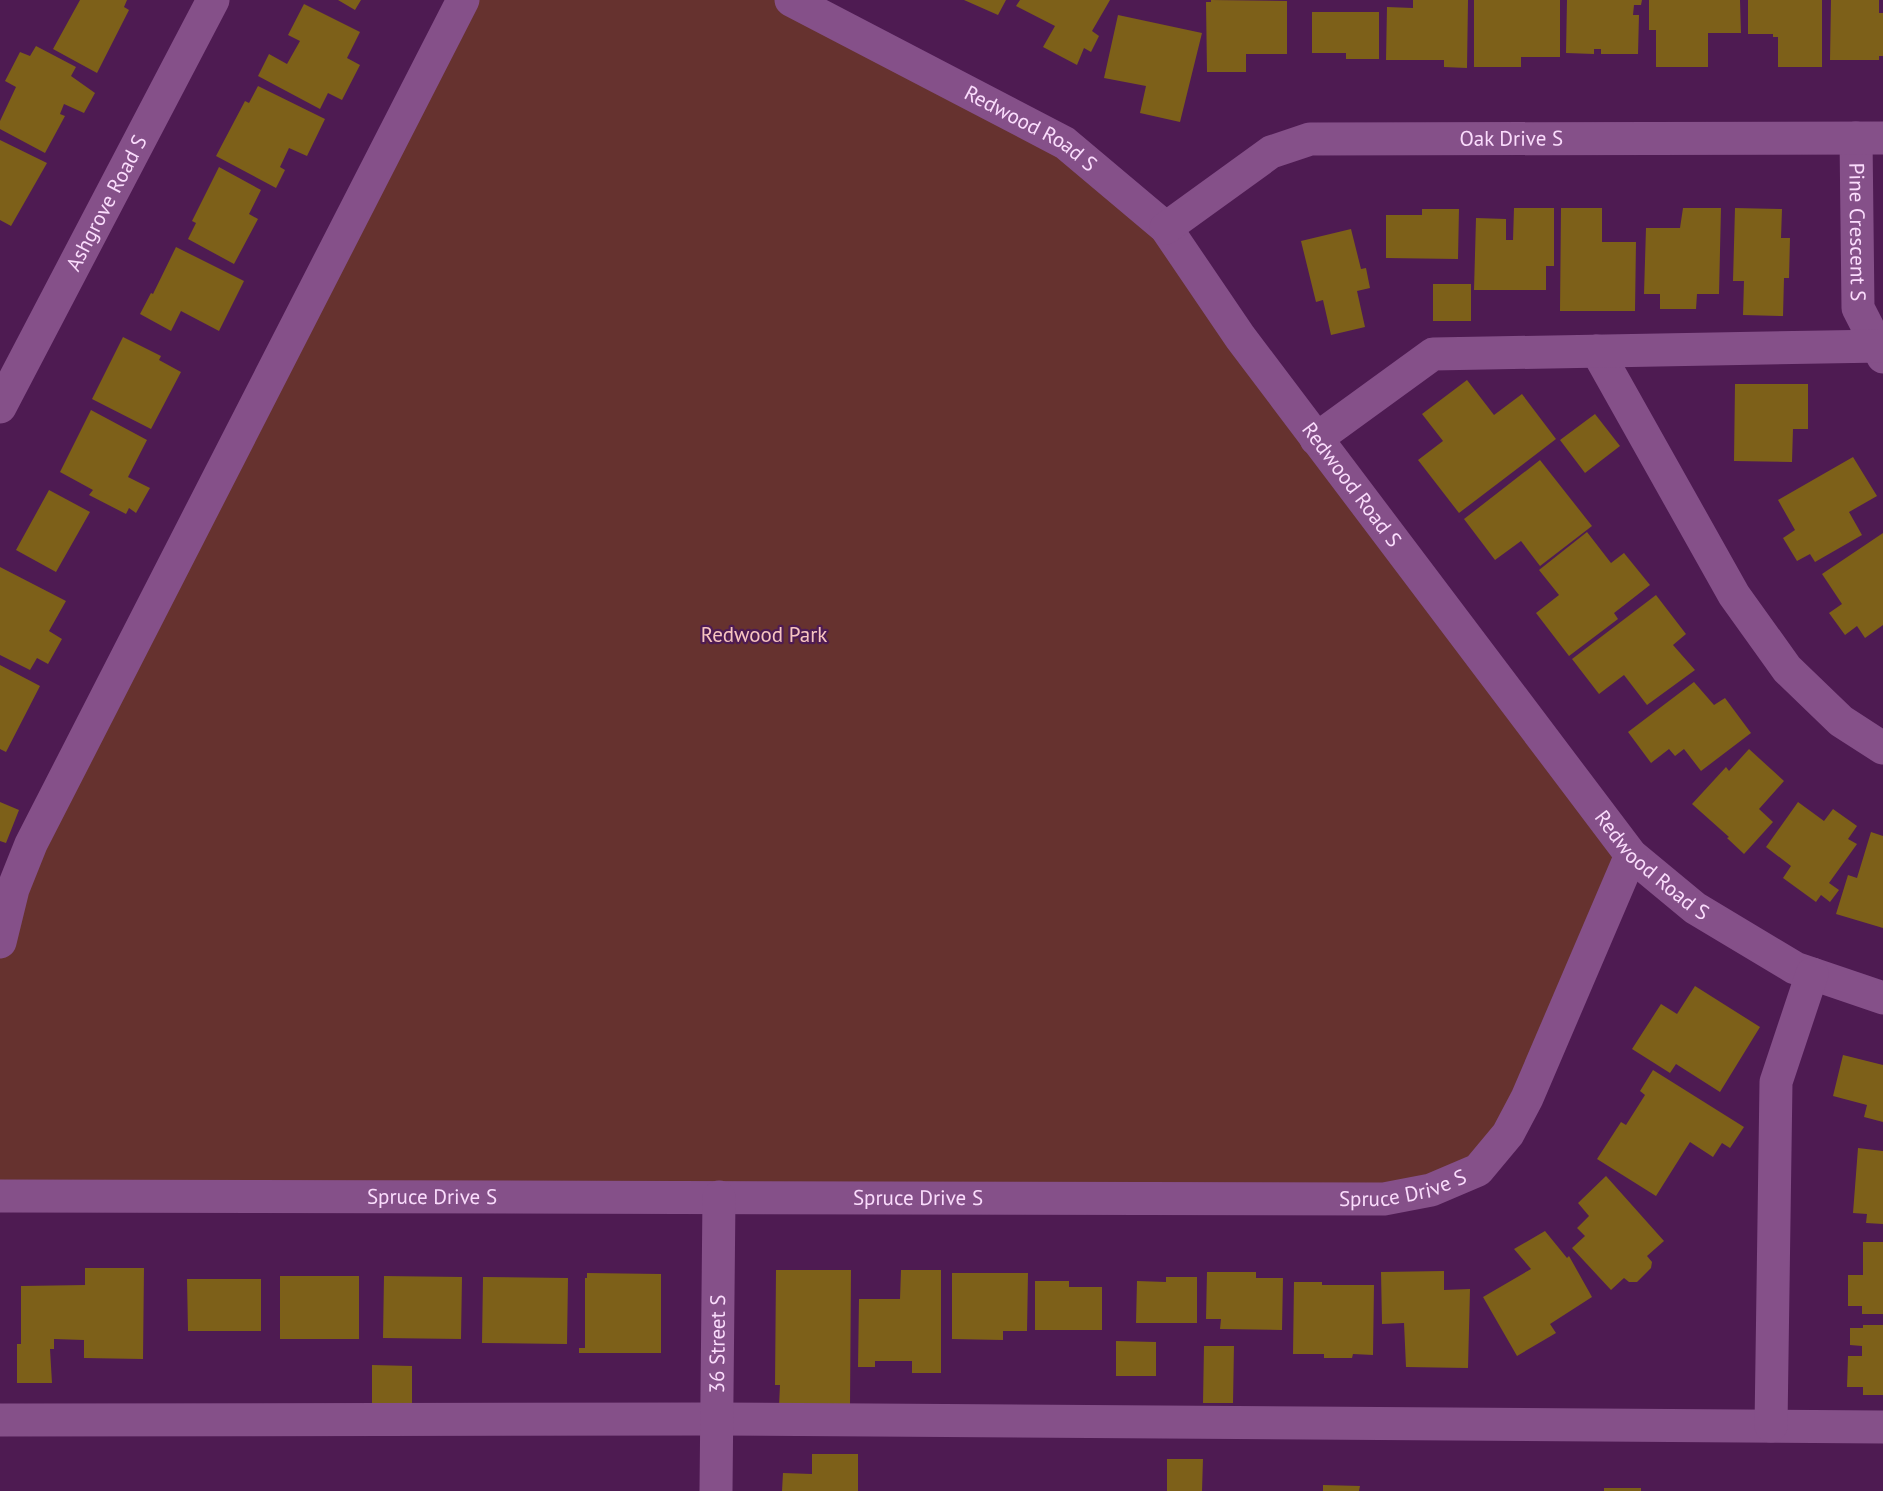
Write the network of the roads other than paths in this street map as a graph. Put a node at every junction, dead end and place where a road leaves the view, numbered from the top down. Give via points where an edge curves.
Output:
1 (213, 0) edge
2 (463, 0) edge
3 (791, 0) edge
4 (1869, 138) edge
5 (1166, 228) junction
6 (1881, 350) edge
7 (1597, 351) junction
8 (0, 407) edge
9 (1316, 439) junction
10 (1883, 748) edge
11 (1631, 855) junction
12 (0, 942) edge
13 (1812, 974) junction
14 (1883, 998) edge
15 (0, 1196) edge
16 (719, 1197) junction
17 (717, 1419) junction
18 (0, 1420) edge
19 (1771, 1426) junction
20 (1883, 1427) edge
21 (716, 1491) edge

1 - 8 street, Ashgrove Road S
2 - 12 street via 31,844 13,889
3 - 5 street, Redwood Road S via 1065,143
4 - 5 street, Oak Drive S via 1310,139 1271,152
4 - 6 street, Pine Crescent S via 1858,308
5 - 9 street, Redwood Road S
6 - 7 street
7 - 9 street via 1433,354
7 - 10 street via 1740,604 1787,669 1841,721
9 - 11 street, Redwood Road S
11 - 13 street, Redwood Road S via 1695,908 1795,968
11 - 16 street, Spruce Drive S via 1508,1134 1478,1170 1431,1190 1384,1199
13 - 14 street, Redwood Road S
13 - 19 street via 1776,1082
15 - 16 street, Spruce Drive S
16 - 17 street, 36 Street S
17 - 18 street
17 - 19 street
17 - 21 street, 36 Street S
19 - 20 street

